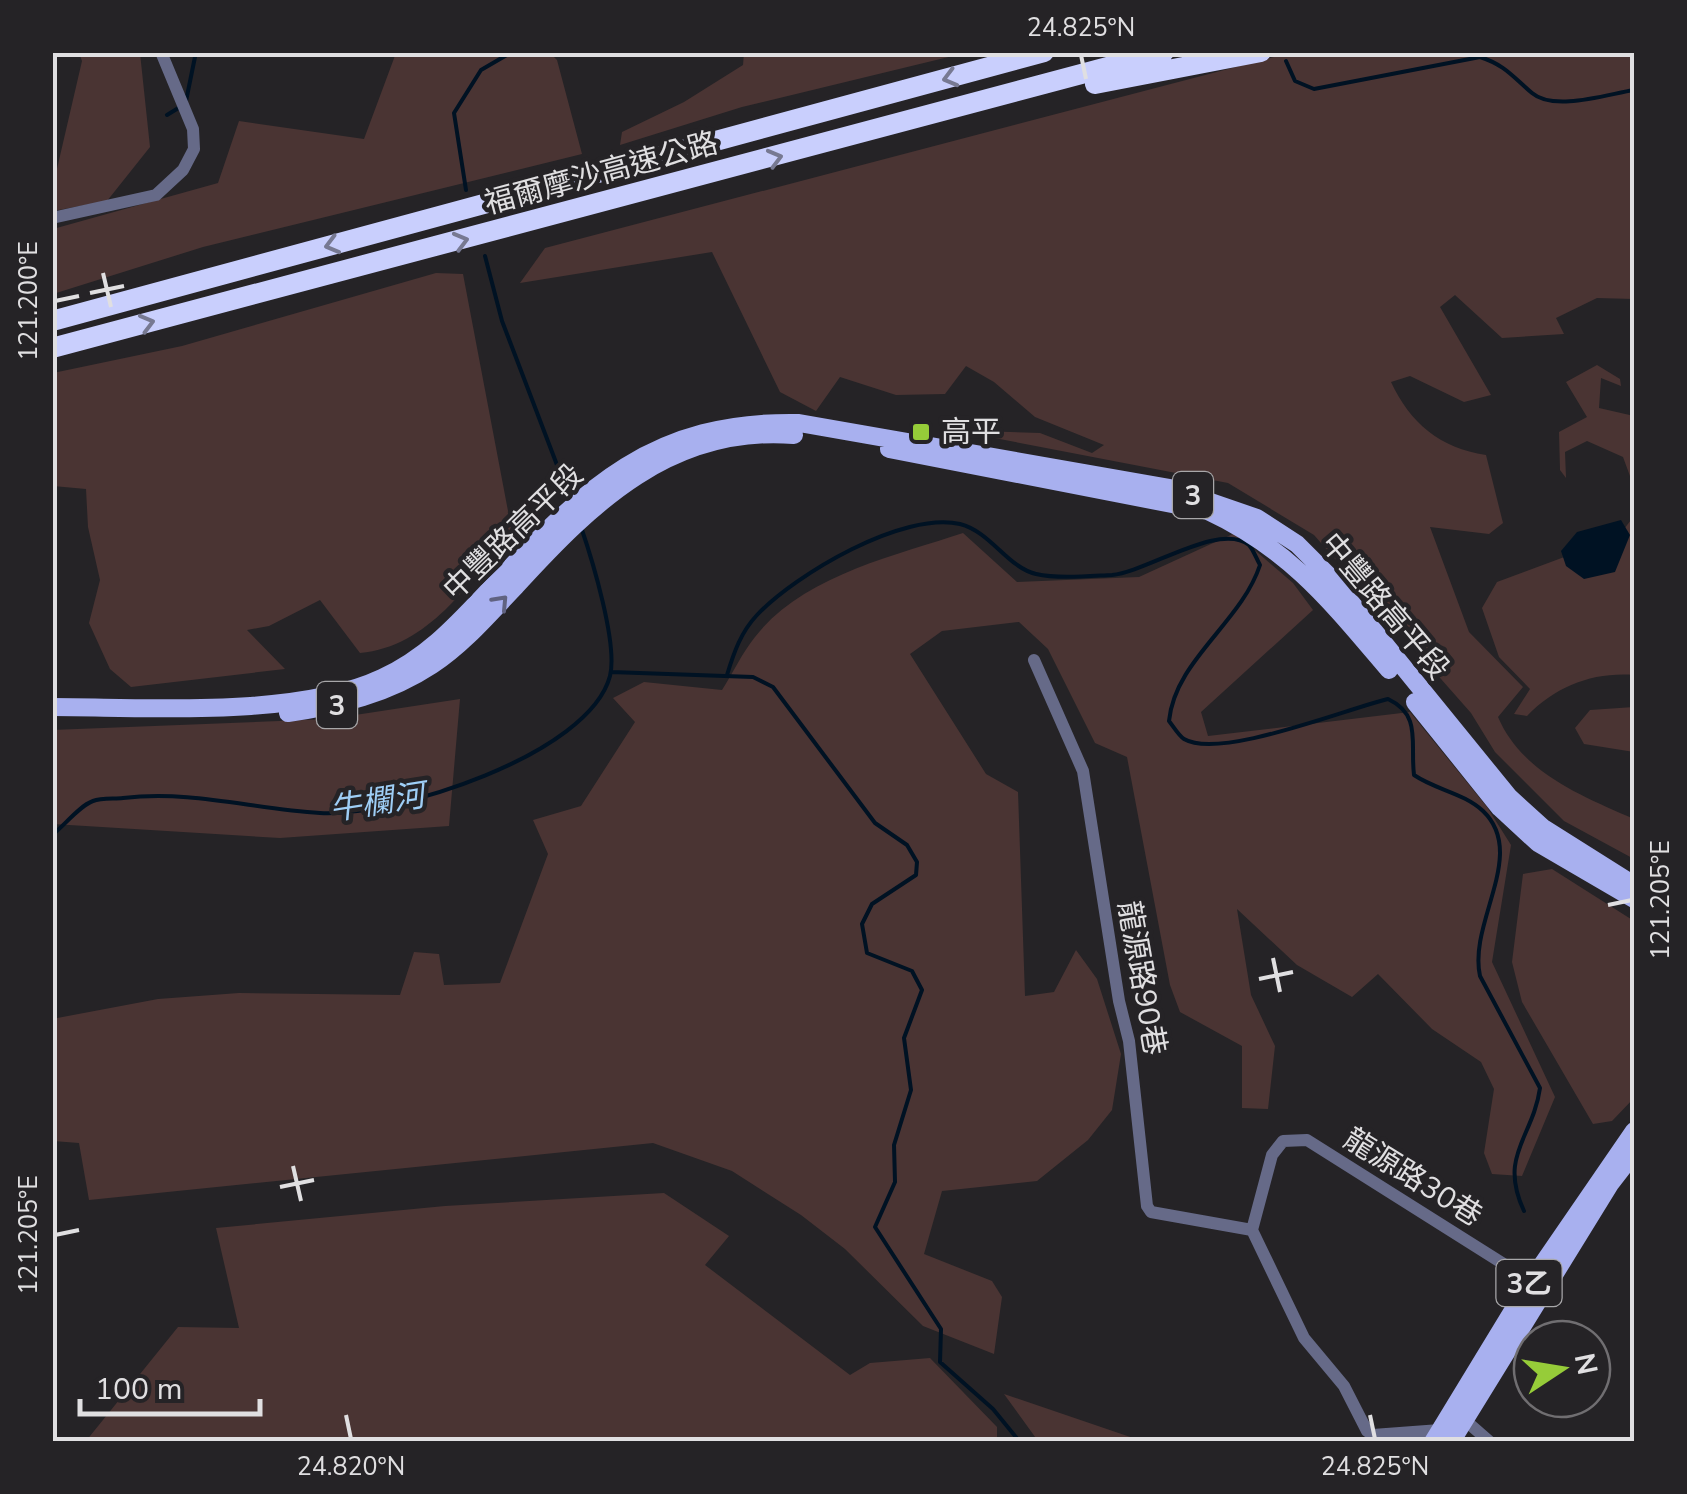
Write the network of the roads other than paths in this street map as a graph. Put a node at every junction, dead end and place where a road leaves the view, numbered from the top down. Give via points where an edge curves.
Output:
1 (161, 52) edge
2 (1044, 52) edge
3 (1164, 52) edge
4 (1261, 52) edge
5 (960, 109) junction
6 (52, 218) edge
7 (52, 320) edge
8 (52, 348) edge
9 (1374, 643) junction
10 (1034, 660) dead end
11 (361, 692) junction
12 (52, 706) edge
13 (52, 718) edge
14 (1634, 885) edge
15 (1634, 899) edge
16 (1634, 1131) edge
17 (1634, 1153) edge
18 (1252, 1230) junction
19 (1537, 1285) junction
20 (1458, 1414) junction
21 (1441, 1438) edge
22 (1490, 1442) edge

1 - 6 street via 193,129 194,149 183,170 156,195
2 -> 7 highway, 福爾摩沙高速公路
3 - 5 highway, 福爾摩沙高速公路
4 - 5 highway
8 -> 5 highway, 福爾摩沙高速公路
9 - 11 main road, 中豐路高平段 / 3 via 1251,531 1208,511 864,444 780,434 698,447 614,480 434,646
9 - 14 main road, 中豐路高平段 / 3 via 1509,797 1542,827
9 - 15 main road, 中豐路高平段 / 3 via 1500,808 1538,843
10 - 18 street, 龍源路90巷 via 1083,772 1130,1041 1148,1206 1151,1212
11 - 12 main road, 中豐路高平段 / 3 via 278,703
11 - 13 main road, 中豐路高平段 / 3 via 282,714
16 - 19 main road, 3乙
17 - 19 main road, 3乙
18 - 19 street, 龍源路30巷 via 1272,1155 1283,1141 1307,1140
18 - 21 street via 1304,1338 1344,1386 1366,1430
19 - 20 main road, 3乙
20 - 21 main road, 3乙
20 - 22 street

